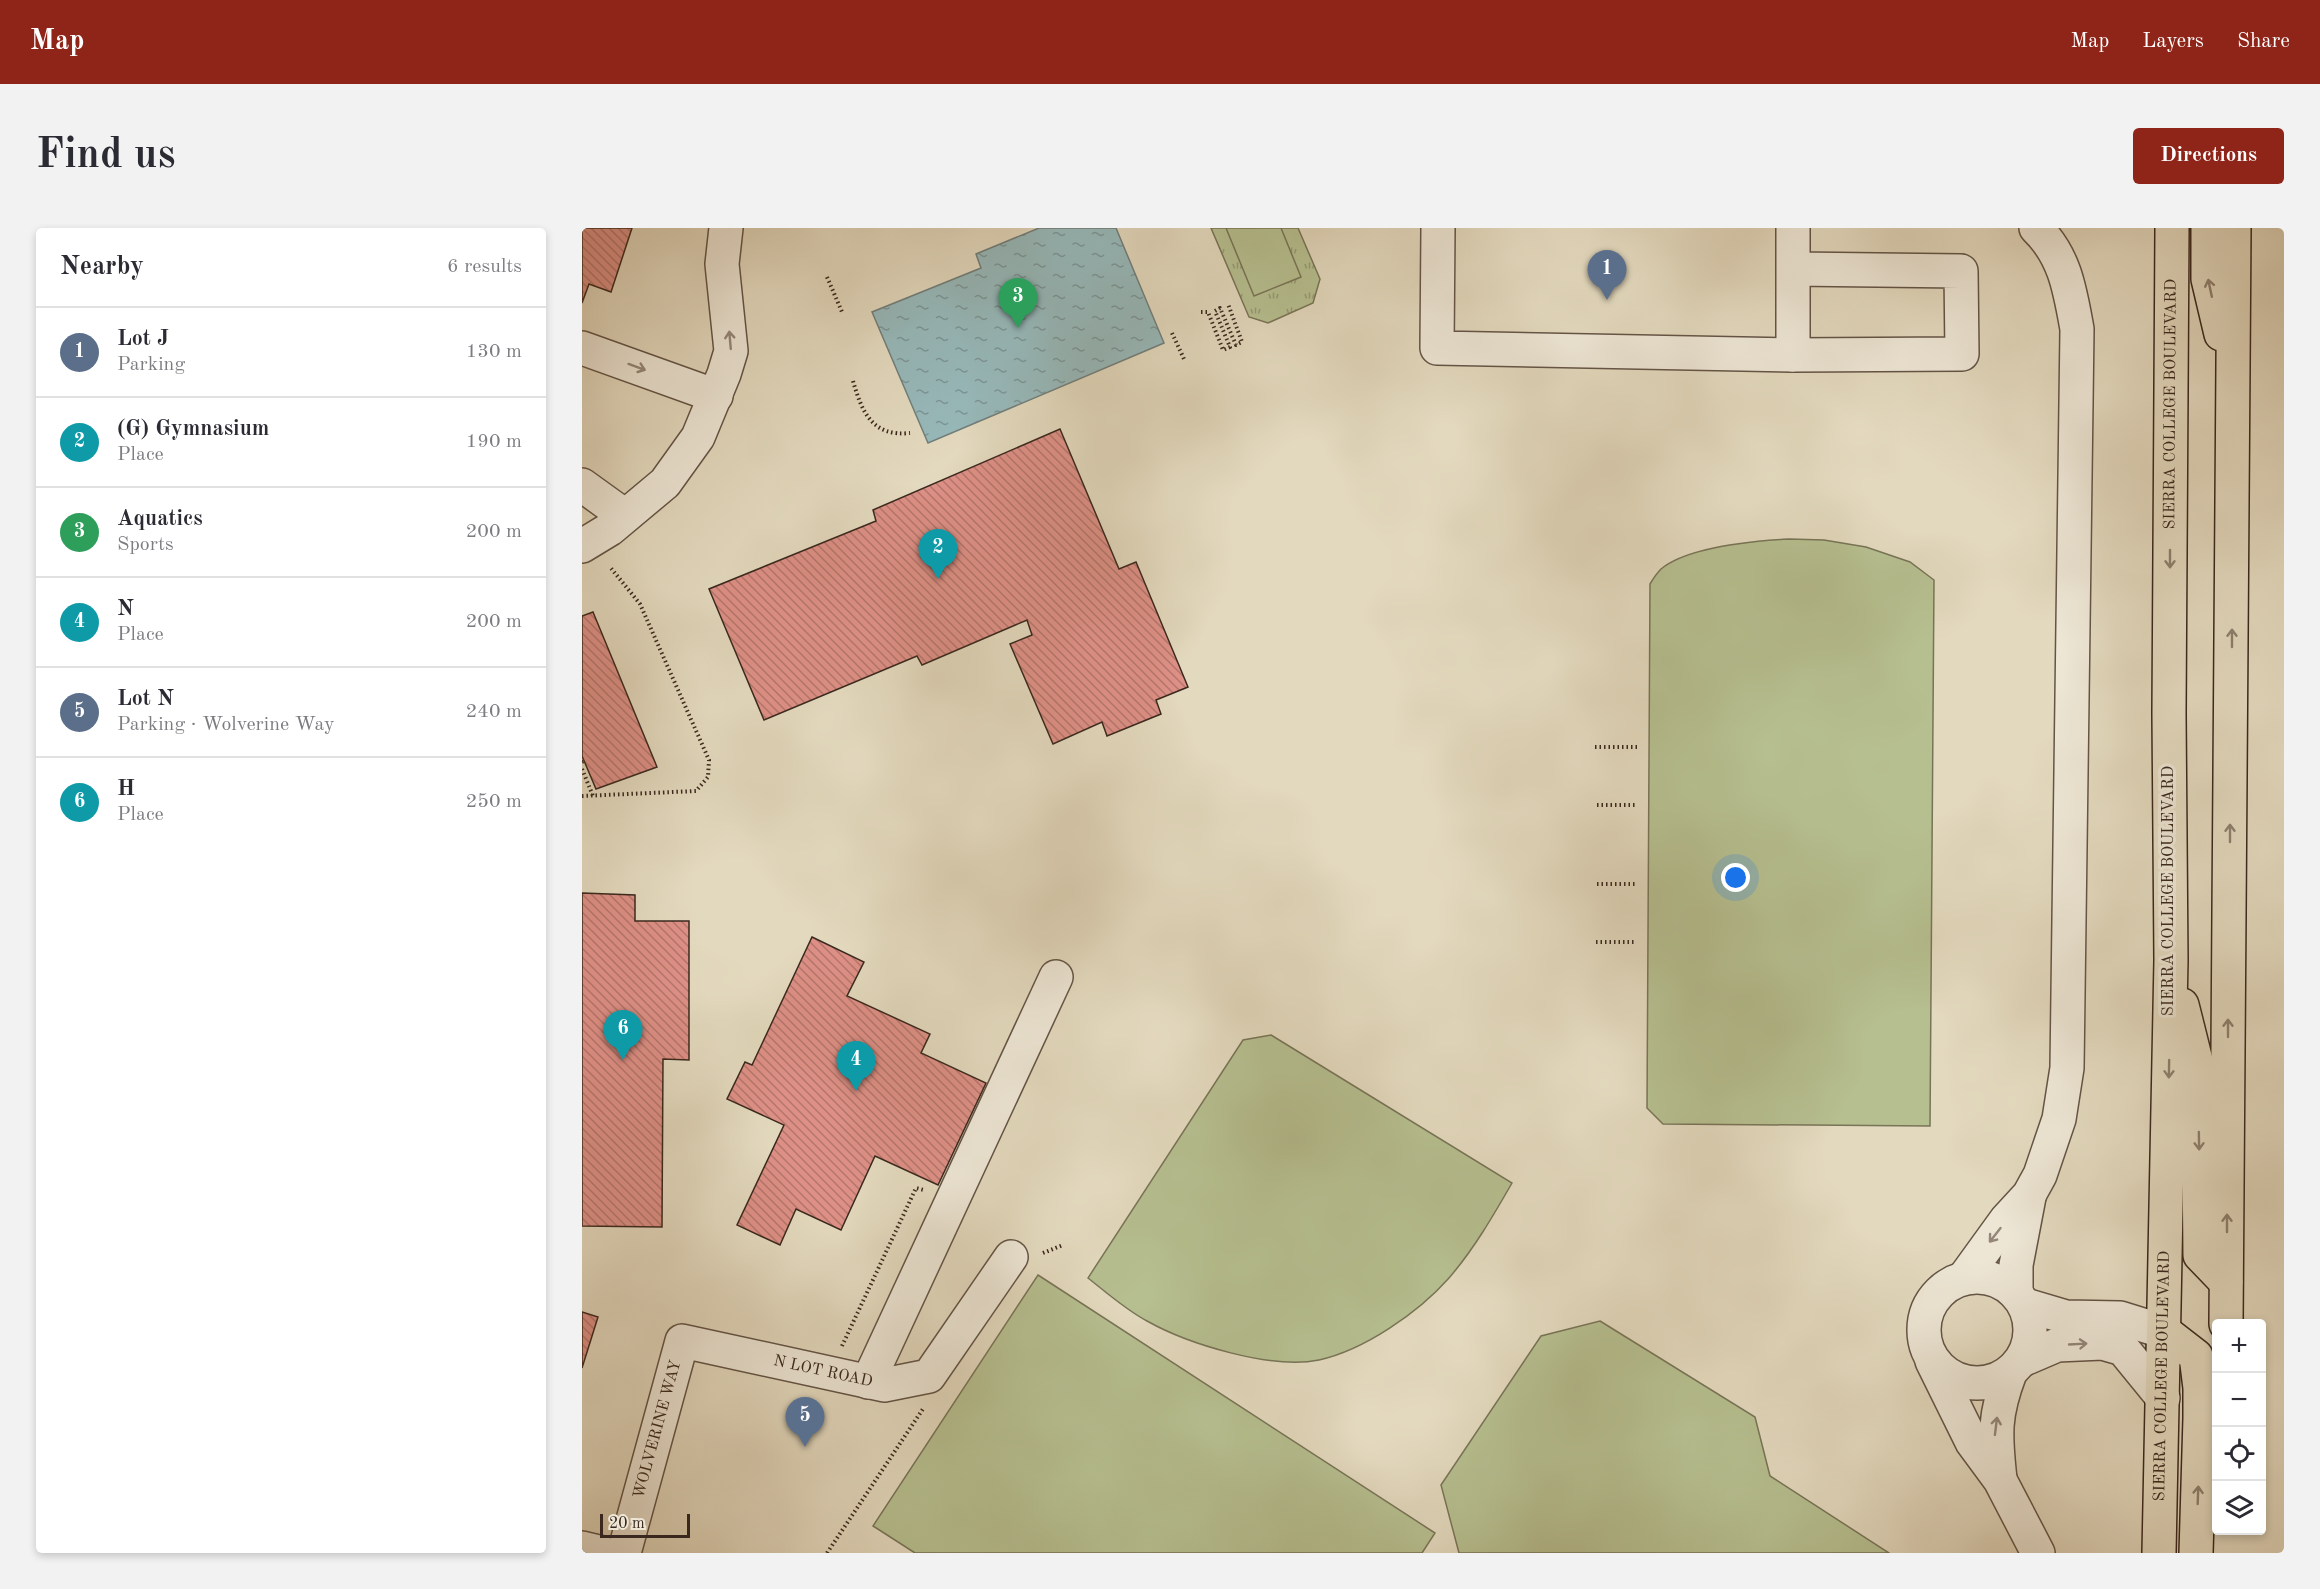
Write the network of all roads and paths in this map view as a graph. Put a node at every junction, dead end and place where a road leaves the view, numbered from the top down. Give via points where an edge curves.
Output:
1 (726, 228) edge
2 (1438, 228) edge
3 (1793, 228) edge
4 (2036, 228) edge
5 (2172, 228) edge
6 (2208, 228) edge
7 (2234, 228) edge
8 (1794, 269) junction
9 (827, 277) dead end
10 (1228, 304) dead end
11 (842, 312) dead end
12 (1201, 312) dead end
13 (1172, 333) dead end
14 (582, 348) edge
15 (1793, 355) junction
16 (1184, 359) dead end
17 (853, 381) dead end
18 (2234, 386) junction
19 (716, 396) junction
20 (910, 433) dead end
21 (582, 485) edge
22 (625, 516) junction
23 (593, 553) edge
24 (1595, 747) dead end
25 (1637, 747) dead end
26 (582, 769) edge
27 (582, 796) edge
28 (594, 796) junction
29 (1597, 805) dead end
30 (1637, 805) dead end
31 (1597, 884) dead end
32 (1636, 884) dead end
33 (1596, 942) dead end
34 (1636, 942) dead end
35 (2171, 960) junction
36 (1056, 977) dead end
37 (916, 1188) dead end
38 (2029, 1195) junction
39 (1011, 1257) dead end
40 (1964, 1278) junction
41 (2226, 1282) junction
42 (2021, 1299) junction
43 (2226, 1319) edge
44 (2165, 1332) junction
45 (682, 1341) joint
46 (1927, 1350) junction
47 (840, 1352) dead end
48 (2016, 1366) junction
49 (868, 1382) junction
50 (2163, 1398) junction
51 (2000, 1480) junction
52 (2219, 1535) edge
53 (582, 1548) edge
54 (603, 1553) edge
55 (624, 1553) edge
56 (2038, 1553) edge
57 (2159, 1553) edge
58 (2196, 1553) edge
59 (2218, 1553) edge

19 -> 1 street via 731,351 722,264
2 - 15 street via 1437,348
3 - 8 street
4 - 38 street via 2048,240 2068,278 2077,329 2067,1068 2059,1119
5 -> 35 main road, SIERRA COLLEGE BOULEVARD
18 -> 6 main road via 2208,279
7 - 18 main road
8 - 15 street
8 - 15 street via 1961,271 1962,354
9 - 11 path
10 - 12 path via 1242,342 1236,345 1220,308 1215,310 1230,347 1223,350 1208,312
13 - 16 path
14 -> 19 street
17 - 20 path via 872,424 895,435
41 -> 18 main road
19 - 22 street via 698,437 665,483
21 - 22 street
22 - 23 street
23 - 28 path via 640,604 709,760 708,777 696,791
24 - 25 path
26 - 28 path
27 - 28 path
29 - 30 path
31 - 32 path
33 - 34 path
35 -> 41 main road via 2198,1070 2200,1255
35 -> 44 main road, SIERRA COLLEGE BOULEVARD
36 - 49 street
37 - 47 path
38 -> 40 street
38 - 42 street via 2016,1265
39 - 49 street, N LOT ROAD via 929,1376 884,1385
40 - 42 street via 1994,1279
40 - 46 street via 1942,1289 1931,1302 1924,1317
41 - 43 main road
42 - 44 street via 2066,1317 2120,1318
42 - 48 street via 2031,1324 2029,1345
44 - 50 main road, SIERRA COLLEGE BOULEVARD
58 -> 44 main road via 2200,1418 2196,1356
45 - 49 street, N LOT ROAD
45 - 55 street, WOLVERINE WAY
46 - 48 street via 1935,1364 1962,1382 1995,1381
46 - 51 street via 1972,1442
48 -> 50 street via 2057,1345 2102,1343 2123,1349
51 -> 48 street via 1995,1436 2000,1400
50 - 57 main road, SIERRA COLLEGE BOULEVARD
51 - 56 street
52 - 59 main road
53 - 54 street

